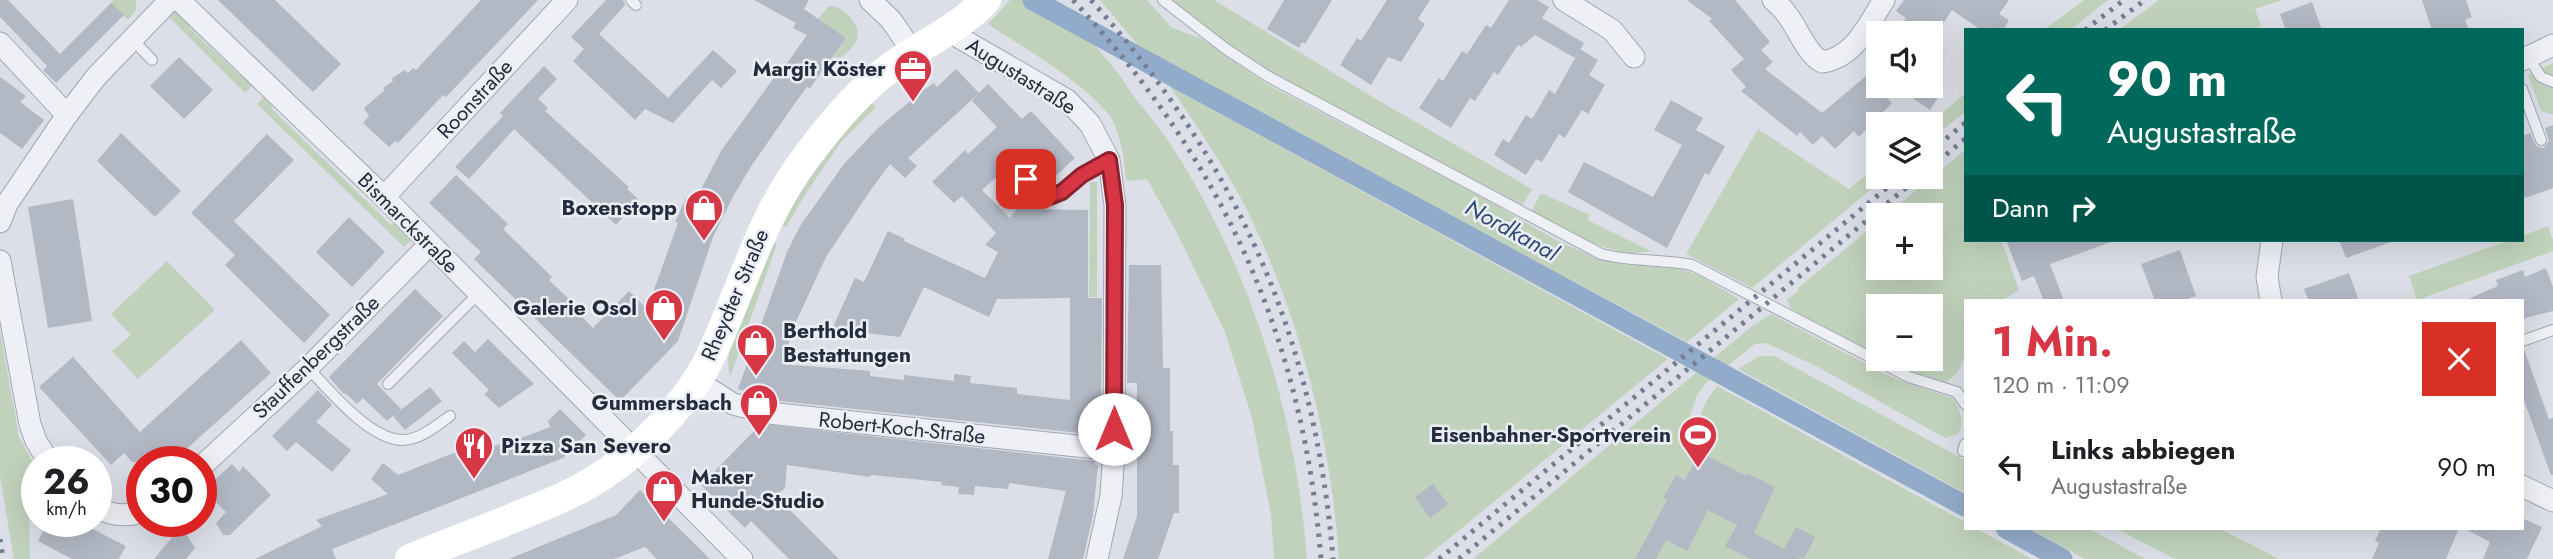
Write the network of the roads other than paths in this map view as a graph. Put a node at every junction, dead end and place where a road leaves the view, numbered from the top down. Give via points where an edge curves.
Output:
1 (170, 0) edge
2 (179, 0) edge
3 (567, 0) edge
4 (870, 0) edge
5 (1163, 0) edge
6 (1564, 0) edge
7 (1773, 0) edge
8 (1884, 0) edge
9 (985, 1) edge
10 (951, 29) junction
11 (132, 39) junction
12 (0, 43) edge
13 (2553, 45) edge
14 (913, 52) junction
15 (1634, 57) dead end
16 (2525, 58) edge
17 (152, 60) dead end
18 (2553, 82) edge
19 (2524, 95) edge
20 (67, 115) junction
21 (2540, 140) dead end
22 (1109, 160) junction
23 (1015, 180) dead end
24 (384, 197) junction
25 (0, 222) edge
26 (2272, 242) edge
27 (429, 245) junction
28 (0, 261) edge
29 (478, 294) junction
30 (2271, 299) edge
31 (2553, 330) edge
32 (2524, 340) edge
33 (308, 368) junction
34 (697, 382) junction
35 (388, 384) dead end
36 (1964, 402) edge
37 (450, 416) dead end
38 (39, 446) edge
39 (634, 450) junction
40 (1114, 450) junction
41 (217, 452) edge
42 (2524, 486) edge
43 (2552, 499) edge
44 (456, 550) edge
45 (410, 559) edge
46 (742, 559) edge
47 (1097, 559) edge

1 - 11 street
2 - 24 street, Bismarckstraße
3 - 24 street, Roonstraße
4 - 14 street
5 - 36 lane via 1269,77 1601,254 1692,265 1898,372 1957,392
6 - 15 street via 1612,30
7 - 8 street via 1793,21 1815,59 1822,62 1841,58 1850,50
9 - 10 main road, Rheydter Straße
10 - 14 main road, Rheydter Straße
10 - 22 street, Augustastraße via 1067,100 1090,124
11 - 17 lane
11 - 20 street
12 - 20 street
13 - 16 street
14 - 34 main road, Rheydter Straße via 851,103 789,181 763,227
16 - 18 lane via 2541,77
19 - 21 lane
20 - 25 street
22 - 23 lane via 1056,196 1049,197 1026,179
22 - 40 street, Augustastraße via 1115,205
24 - 27 street, Bismarckstraße
26 - 30 street via 2267,277
27 - 29 street, Bismarckstraße
27 - 33 street, Stauffenbergstraße
28 - 38 street via 30,424
29 - 35 lane
29 - 39 street, Bismarckstraße
31 - 32 lane
33 - 37 lane via 347,408 388,436 415,438
33 - 41 street, Stauffenbergstraße
34 - 39 main road, Rheydter Straße
34 - 40 street, Robert-Koch-Straße via 733,404 769,413
39 - 44 main road, Rheydter Straße via 569,495
39 - 46 street, Bismarckstraße
40 - 47 street, Augustastraße via 1111,496
42 - 43 street
44 - 45 main road, Rheydter Straße

